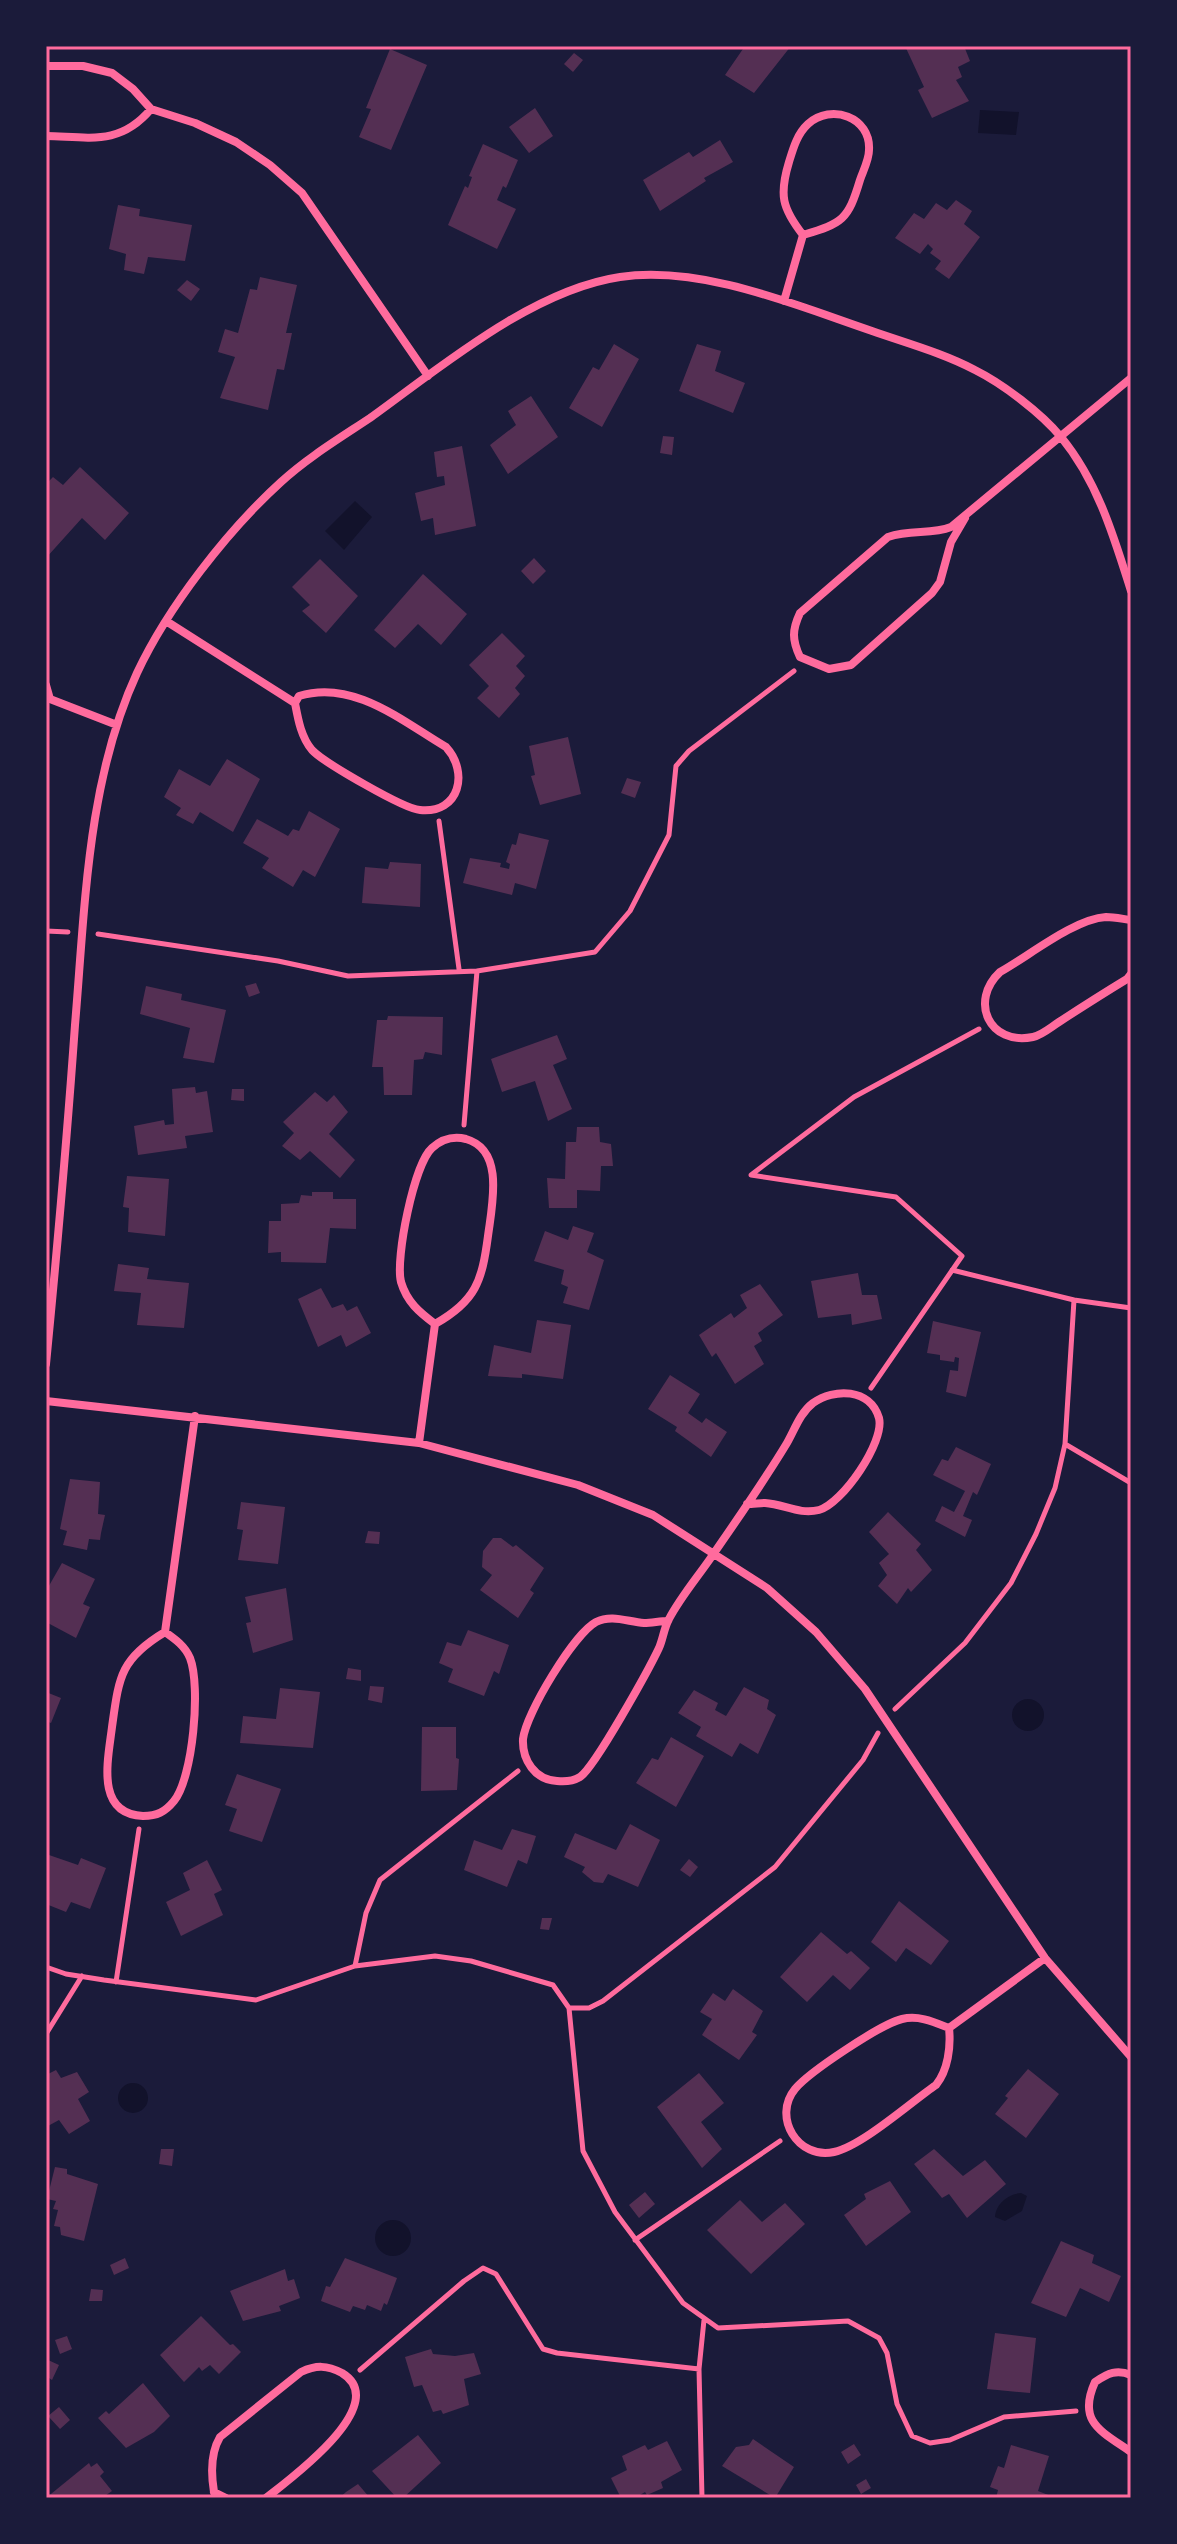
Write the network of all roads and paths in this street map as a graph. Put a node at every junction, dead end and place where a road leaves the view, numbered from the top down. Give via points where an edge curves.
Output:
1 (46, 66) edge
2 (151, 109) junction
3 (46, 136) edge
4 (803, 235) junction
5 (784, 301) junction
6 (428, 376) junction
7 (1131, 378) edge
8 (1061, 437) junction
9 (965, 518) junction
10 (1131, 591) edge
11 (166, 621) junction
12 (807, 661) junction
13 (46, 685) edge
14 (48, 700) edge
15 (295, 703) junction
16 (117, 725) junction
17 (438, 808) junction
18 (1131, 920) edge
19 (46, 931) edge
20 (83, 932) junction
21 (459, 970) junction
22 (477, 971) junction
23 (1131, 974) edge
24 (990, 1022) junction
25 (463, 1138) junction
26 (952, 1270) junction
27 (1074, 1300) junction
28 (1131, 1308) edge
29 (435, 1324) junction
30 (46, 1364) edge
31 (863, 1399) junction
32 (46, 1401) edge
33 (195, 1416) junction
34 (419, 1443) junction
35 (1065, 1444) junction
36 (1131, 1483) edge
37 (747, 1504) junction
38 (714, 1553) junction
39 (668, 1621) junction
40 (165, 1632) junction
41 (886, 1719) junction
42 (529, 1764) junction
43 (141, 1816) junction
44 (1045, 1958) junction
45 (355, 1966) junction
46 (46, 1967) edge
47 (82, 1976) junction
48 (116, 1982) junction
49 (569, 2008) junction
50 (949, 2028) junction
51 (46, 2034) edge
52 (1131, 2057) edge
53 (791, 2134) junction
54 (635, 2240) junction
55 (704, 2320) junction
56 (699, 2369) junction
57 (1131, 2375) edge
58 (350, 2379) junction
59 (1089, 2411) junction
60 (1131, 2452) edge
61 (211, 2495) edge
62 (226, 2498) edge
63 (266, 2498) edge
64 (702, 2498) edge

1 - 2 street via 112,73
2 - 3 street via 121,133
2 - 6 street via 236,142 302,193
4 - 4 street via 842,220 852,205 869,151 867,136 848,116 821,116 795,143 782,200
4 - 5 street
5 - 6 street via 694,277 622,277 553,297
5 - 8 street via 969,367 1009,392
6 - 11 street via 284,478 220,547
7 - 8 street
8 - 9 street
8 - 10 street via 1106,511
9 - 12 street via 932,593 851,665 829,669
9 - 12 street via 944,530 888,537 800,613 793,637 800,657
11 - 15 street
11 - 16 street
12 - 22 path via 676,766 669,835 630,911 595,952
13 - 14 street
14 - 16 street
15 - 17 street via 303,735 319,756 406,806
15 - 17 street via 311,692 355,696 446,747 457,763 459,788
16 - 20 street via 103,774
17 - 21 path
18 - 24 street via 1095,919 1000,972 984,995
19 - 20 path
20 - 21 path via 348,976
20 - 30 street
21 - 22 path
22 - 25 path
23 - 24 street via 1036,1037 1015,1038
24 - 26 path via 854,1097 751,1175 896,1197 962,1256
25 - 29 street via 488,1155 492,1172 484,1265 465,1304
25 - 29 street via 444,1140 422,1161 405,1230 400,1278 415,1309
26 - 27 path
26 - 31 path
27 - 28 path
27 - 35 path
29 - 34 street
31 - 37 street via 839,1392 811,1405
31 - 37 street via 880,1420 877,1436 864,1464 832,1503 799,1512 767,1503
32 - 33 street
33 - 34 street
33 - 40 street
34 - 38 street via 578,1485 653,1515
35 - 36 path
35 - 41 path via 1055,1488 1011,1583 965,1643
37 - 38 street
38 - 39 street
38 - 41 street via 767,1588 816,1632
39 - 42 street via 610,1619 587,1628 533,1712 523,1737
39 - 42 street via 645,1675 583,1775 570,1781 548,1780
40 - 43 street via 190,1658 195,1684 191,1739 181,1793 156,1816
40 - 43 street via 137,1652 120,1675 115,1706 106,1776 109,1793 124,1812
41 - 44 street
41 - 49 path via 863,1760 775,1867 603,2001 589,2008
42 - 45 path via 380,1880 366,1913
43 - 48 path
44 - 50 street
44 - 52 street
45 - 48 path via 256,2000
45 - 49 path via 435,1956 471,1961 553,1985
46 - 47 path
47 - 48 path
47 - 51 path
49 - 54 path via 583,2151
50 - 53 street via 929,2020 900,2019 850,2048 794,2090 786,2110
50 - 53 street via 949,2048 936,2085 861,2139 834,2152 818,2152
53 - 54 path
54 - 55 path via 683,2303
55 - 56 path
55 - 59 path via 718,2328 848,2321 864,2329 879,2338 887,2353 897,2404 912,2436 930,2443 1004,2417
56 - 58 path via 543,2349 496,2274 483,2268
56 - 64 path
57 - 59 street via 1121,2371 1095,2382
58 - 61 street via 313,2366 220,2437
58 - 63 street via 357,2402 346,2424
59 - 60 street via 1097,2428
61 - 62 street

